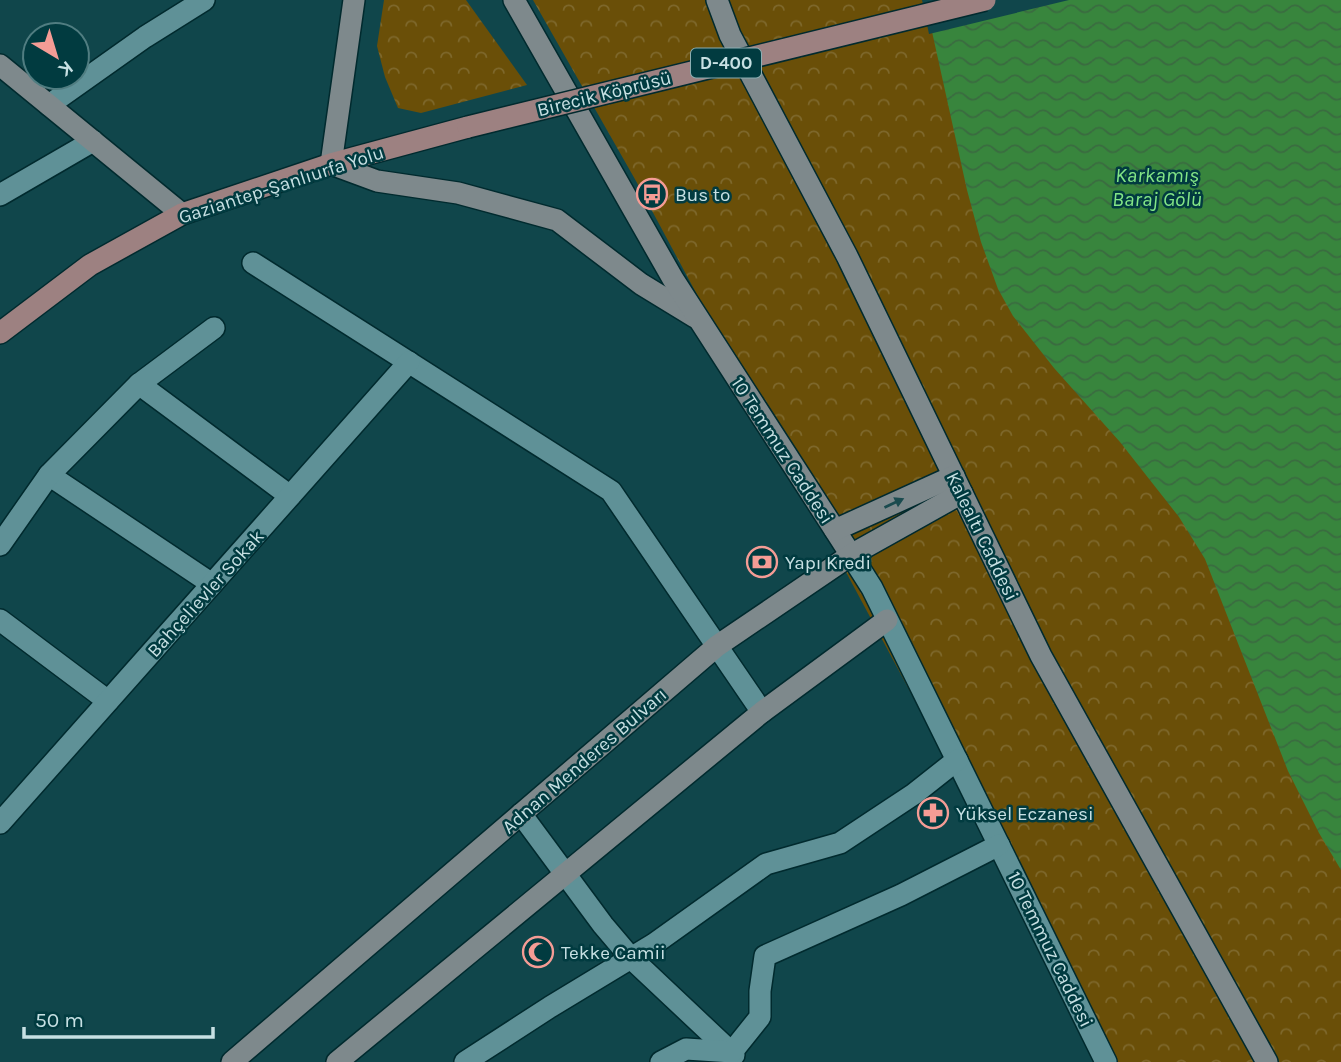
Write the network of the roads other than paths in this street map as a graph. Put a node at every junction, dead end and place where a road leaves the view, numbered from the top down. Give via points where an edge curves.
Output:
1 (204, 0) edge
2 (354, 0) edge
3 (514, 0) edge
4 (717, 0) edge
5 (985, 0) edge
6 (0, 65) edge
7 (49, 105) junction
8 (468, 127) joint
9 (93, 141) junction
10 (331, 164) junction
11 (0, 195) edge
12 (182, 214) junction
13 (253, 263) dead end
14 (699, 320) junction
15 (214, 328) dead end
16 (0, 334) edge
17 (409, 362) junction
18 (139, 384) junction
19 (50, 475) junction
20 (958, 485) junction
21 (290, 496) junction
22 (835, 530) junction
23 (0, 545) edge
24 (851, 555) junction
25 (212, 584) junction
26 (0, 620) edge
27 (887, 620) junction
28 (717, 646) junction
29 (108, 701) junction
30 (762, 712) junction
31 (957, 760) junction
32 (522, 814) junction
33 (0, 823) edge
34 (999, 845) junction
35 (565, 874) junction
36 (631, 958) junction
37 (736, 1057) edge
38 (232, 1062) edge
39 (337, 1062) edge
40 (465, 1062) edge
41 (662, 1062) edge
42 (1106, 1062) edge
43 (1267, 1062) edge

1 - 7 street
2 - 10 street
3 - 14 street, 10 Temmuz Caddesi
4 - 20 street, Kalealtı Caddesi via 730,35 847,256
5 - 8 main road, Birecik Köprüsü / D-400, bridge
6 - 7 street
7 - 9 street
8 - 10 main road, Gaziantep-Şanlıurfa Yolu / D-400
9 - 11 street
9 - 12 street
10 - 12 main road, Gaziantep-Şanlıurfa Yolu / D-400
10 - 14 street via 377,180 458,192 557,220
12 - 16 main road, Gaziantep-Şanlıurfa Yolu / D-400 via 90,265
13 - 17 street
14 - 22 street, 10 Temmuz Caddesi
15 - 18 street
17 - 21 street, Bahçelievler Sokak
17 - 28 street via 611,491
18 - 19 street
18 - 21 street
19 - 23 street
19 - 25 street
22 -> 20 street
20 - 24 street, Adnan Menderes Bulvarı
20 - 43 street, Kalealtı Caddesi via 1041,656
21 - 25 street, Bahçelievler Sokak
22 - 24 street, 10 Temmuz Caddesi
24 - 27 street, 10 Temmuz Caddesi
24 - 28 street, Adnan Menderes Bulvarı
25 - 29 street, Bahçelievler Sokak
26 - 29 street
27 - 30 street
27 - 31 street, 10 Temmuz Caddesi
28 - 30 street
28 - 32 street, Adnan Menderes Bulvarı
29 - 33 street, Bahçelievler Sokak
30 - 35 street
31 - 34 street, 10 Temmuz Caddesi
31 - 36 street via 840,843 766,864
32 - 35 street
32 - 38 street, Adnan Menderes Bulvarı
34 - 37 street via 765,956 760,1017
34 - 42 street, 10 Temmuz Caddesi
35 - 36 street
35 - 39 street
36 - 37 street
36 - 40 street
37 - 41 street via 686,1049

